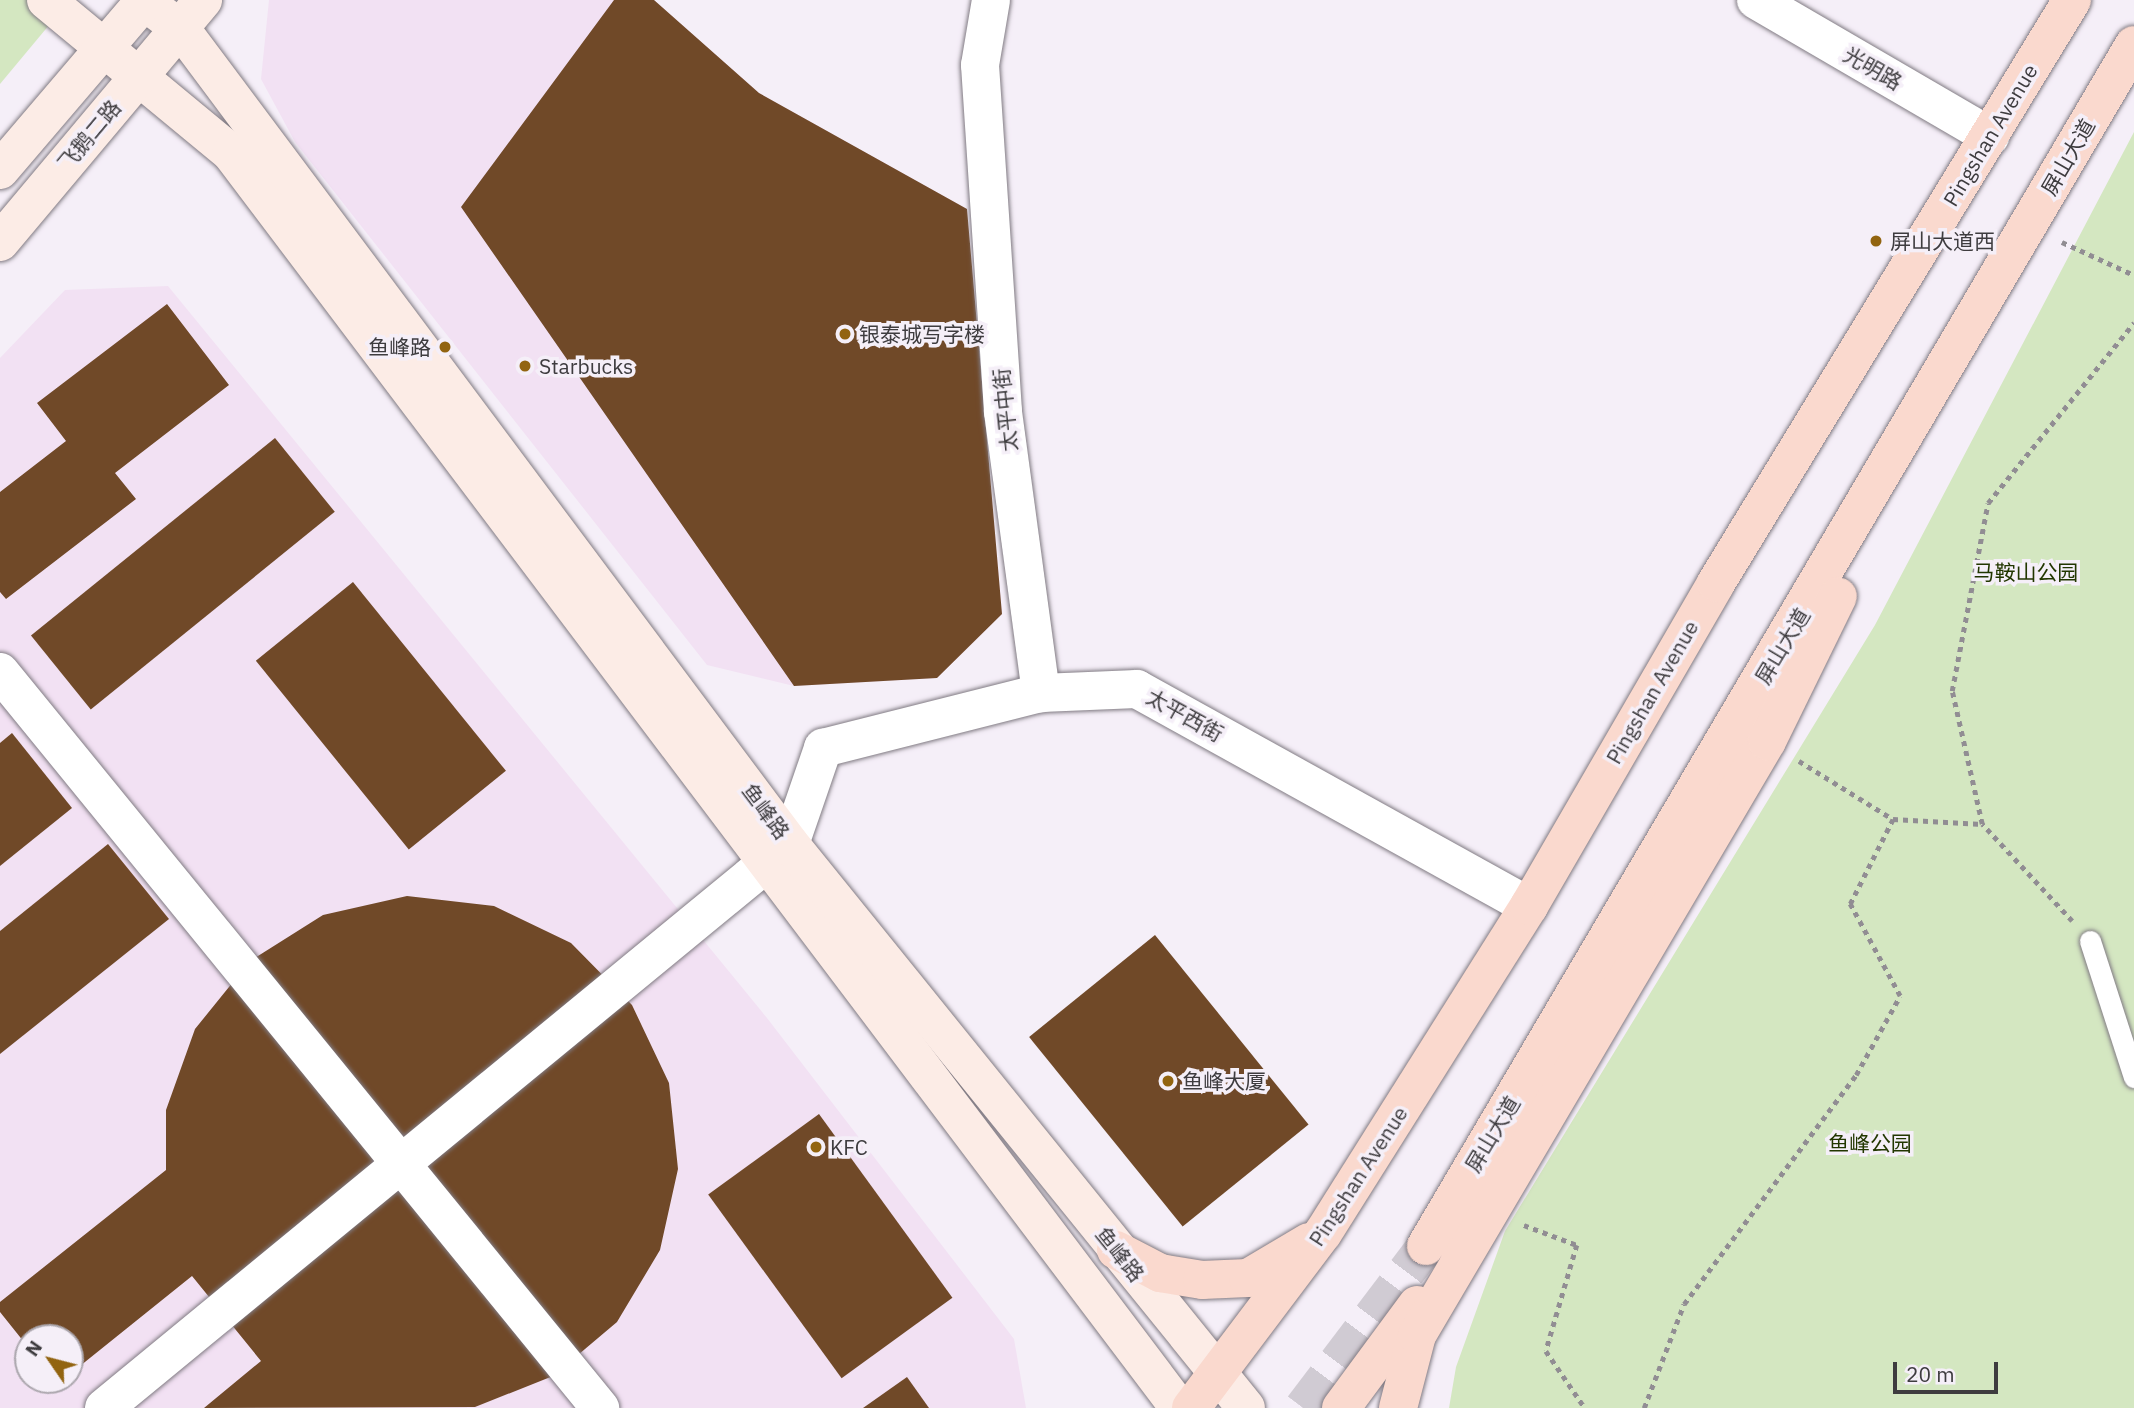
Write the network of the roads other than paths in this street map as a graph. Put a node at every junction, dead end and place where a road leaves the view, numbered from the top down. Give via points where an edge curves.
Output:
1 (46, 0) edge
2 (991, 0) edge
3 (1756, 0) edge
4 (2072, 0) edge
5 (144, 1) edge
6 (192, 15) edge
7 (2134, 44) edge
8 (103, 47) junction
9 (138, 76) junction
10 (1990, 136) junction
11 (0, 170) edge
12 (0, 242) edge
13 (1953, 358) junction
14 (0, 672) edge
15 (1041, 693) junction
16 (779, 853) junction
17 (1529, 906) junction
18 (2090, 941) road end
19 (2134, 1077) edge
20 (403, 1166) junction
21 (1487, 1210) junction
22 (1322, 1233) junction
23 (1426, 1246) tunnel mouth
24 (1116, 1250) junction
25 (1220, 1376) junction
26 (104, 1408) edge
27 (600, 1408) edge
28 (1180, 1408) edge
29 (1191, 1408) edge
30 (1246, 1408) edge
31 (1341, 1408) edge
32 (1398, 1408) edge

1 - 8 main road, 鱼峰路
2 - 15 street, 太平中街 via 981,65 1003,412
3 - 10 street, 光明路
4 - 10 main road, Pingshan Avenue
5 - 6 main road, 鱼峰路
5 - 8 main road
6 - 9 main road, 飞鹅二路
6 - 16 main road, 鱼峰路
7 - 13 main road, 屏山大道
8 - 9 main road, 鱼峰路
8 - 11 main road
9 - 12 main road, 飞鹅二路
9 - 16 main road, 鱼峰路 via 231,153
10 - 17 main road, Pingshan Avenue via 1716,583
13 - 21 main road via 1767,741
13 - 23 main road, 屏山大道
14 - 20 street
15 - 16 street, 太平西街 via 823,748
15 - 17 street, 太平西街 via 1137,689
16 - 20 street
16 - 24 main road, 鱼峰路
16 - 28 main road, 鱼峰路
17 - 22 main road, Pingshan Avenue
18 - 19 lane
20 - 26 street
20 - 27 street
21 - 31 main road
21 - 32 main road via 1417,1335
22 - 24 main road via 1248,1278 1160,1273
22 - 25 main road, Pingshan Avenue
24 - 25 main road, 鱼峰路
25 - 29 main road, Pingshan Avenue
25 - 30 main road, 鱼峰路

